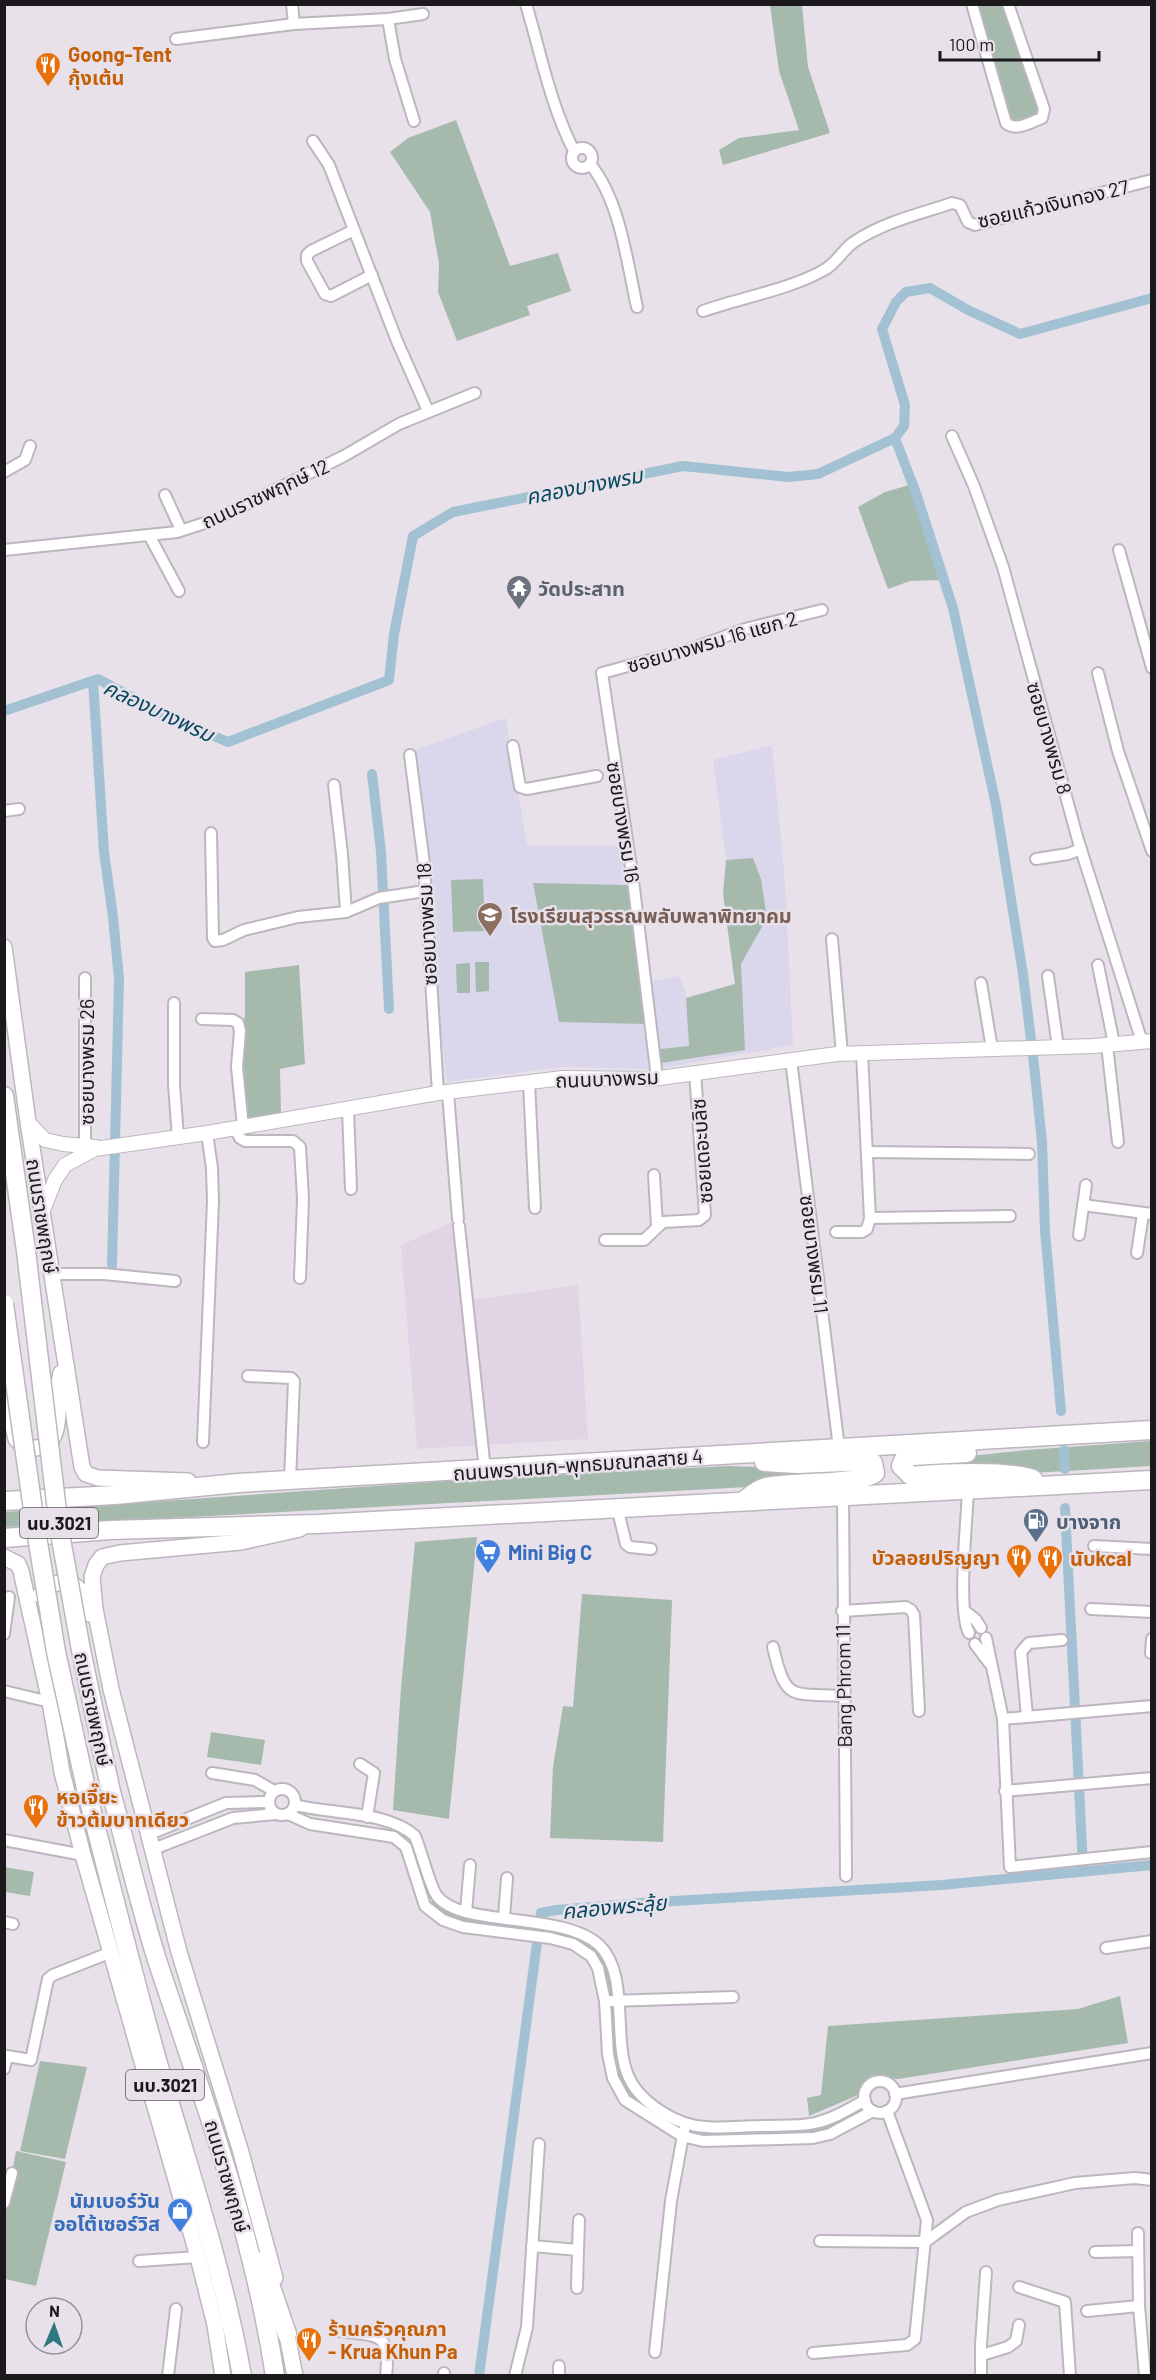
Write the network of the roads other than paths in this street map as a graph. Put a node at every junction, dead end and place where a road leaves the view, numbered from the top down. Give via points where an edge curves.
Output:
1 (292, 4) edge
2 (526, 4) edge
3 (972, 4) edge
4 (1008, 4) edge
5 (423, 14) dead end
6 (387, 19) junction
7 (294, 24) junction
8 (176, 39) dead end
9 (414, 121) dead end
10 (313, 141) dead end
11 (1152, 180) edge
12 (354, 230) junction
13 (372, 275) junction
14 (637, 307) dead end
15 (703, 311) dead end
16 (475, 393) dead end
17 (428, 411) junction
18 (952, 436) dead end
19 (30, 446) dead end
20 (4, 472) edge
21 (165, 495) dead end
22 (181, 530) junction
23 (149, 535) junction
24 (4, 550) edge
25 (1119, 550) dead end
26 (179, 591) dead end
27 (822, 610) dead end
28 (1151, 664) edge
29 (602, 673) joint
30 (1098, 673) dead end
31 (513, 746) dead end
32 (410, 755) dead end
33 (616, 773) junction
34 (334, 785) dead end
35 (19, 809) dead end
36 (4, 811) edge
37 (211, 833) dead end
38 (1081, 849) junction
39 (1152, 851) edge
40 (1036, 859) dead end
41 (425, 891) junction
42 (346, 912) junction
43 (832, 939) dead end
44 (4, 947) edge
45 (1098, 965) dead end
46 (1048, 976) dead end
47 (85, 978) dead end
48 (981, 983) dead end
49 (174, 1003) dead end
50 (202, 1019) dead end
51 (1147, 1042) edge
52 (1110, 1045) junction
53 (1058, 1047) junction
54 (992, 1049) junction
55 (862, 1053) junction
56 (842, 1054) junction
57 (791, 1060) junction
58 (695, 1072) junction
59 (657, 1078) junction
60 (529, 1082) junction
61 (443, 1093) junction
62 (4, 1096) edge
63 (348, 1108) junction
64 (28, 1122) junction
65 (239, 1127) junction
66 (207, 1133) junction
67 (178, 1137) junction
68 (1118, 1142) dead end
69 (85, 1146) junction
70 (111, 1146) junction
71 (867, 1152) junction
72 (1029, 1155) dead end
73 (654, 1175) dead end
74 (1086, 1185) dead end
75 (351, 1189) dead end
76 (1083, 1205) junction
77 (535, 1208) dead end
78 (42, 1213) junction
79 (1147, 1214) edge
80 (1010, 1216) dead end
81 (870, 1218) junction
82 (657, 1226) junction
83 (836, 1232) dead end
84 (1079, 1235) dead end
85 (605, 1240) dead end
86 (1137, 1254) dead end
87 (53, 1274) junction
88 (300, 1278) dead end
89 (175, 1281) dead end
90 (4, 1304) edge
91 (64, 1361) junction
92 (248, 1376) dead end
93 (4, 1386) edge
94 (1152, 1431) edge
95 (1038, 1437) junction
96 (203, 1442) dead end
97 (839, 1448) junction
98 (737, 1454) junction
99 (485, 1470) junction
100 (290, 1480) junction
101 (1152, 1480) edge
102 (238, 1483) junction
103 (1054, 1486) junction
104 (968, 1490) junction
105 (843, 1495) junction
106 (4, 1501) edge
107 (743, 1501) junction
108 (617, 1507) junction
109 (317, 1524) junction
110 (4, 1538) edge
111 (1094, 1546) dead end
112 (651, 1549) dead end
113 (1152, 1550) edge
114 (4, 1557) edge
115 (9, 1597) dead end
116 (1092, 1610) dead end
117 (842, 1611) junction
118 (966, 1612) junction
119 (1152, 1612) edge
120 (969, 1633) dead end
121 (4, 1634) edge
122 (1152, 1639) edge
123 (1062, 1640) dead end
124 (975, 1644) dead end
125 (773, 1647) dead end
126 (1151, 1653) edge
127 (990, 1664) junction
128 (111, 1689) junction
129 (4, 1691) edge
130 (843, 1696) junction
131 (50, 1698) junction
132 (1152, 1706) edge
133 (919, 1711) dead end
134 (1027, 1716) junction
135 (1003, 1719) junction
136 (360, 1764) dead end
137 (212, 1773) dead end
138 (1152, 1778) edge
139 (274, 1791) junction
140 (1005, 1791) junction
141 (268, 1802) junction
142 (291, 1809) junction
143 (276, 1814) junction
144 (367, 1817) junction
145 (383, 1821) junction
146 (382, 1836) junction
147 (4, 1840) edge
148 (149, 1842) junction
149 (1152, 1852) edge
150 (83, 1855) junction
151 (470, 1865) dead end
152 (846, 1876) dead end
153 (507, 1878) dead end
154 (465, 1912) junction
155 (504, 1917) junction
156 (529, 1922) junction
157 (549, 1925) junction
158 (527, 1936) junction
159 (548, 1938) junction
160 (1152, 1941) edge
161 (1106, 1948) dead end
162 (109, 1953) junction
163 (733, 1997) dead end
164 (605, 2001) junction
165 (618, 2001) junction
166 (1152, 2053) edge
167 (4, 2069) edge
168 (895, 2094) junction
169 (865, 2100) junction
170 (873, 2110) junction
171 (887, 2110) junction
172 (686, 2124) junction
173 (682, 2136) junction
174 (539, 2144) dead end
175 (12, 2174) dead end
176 (1152, 2180) edge
177 (233, 2187) junction
178 (4, 2204) edge
179 (579, 2220) dead end
180 (1138, 2233) dead end
181 (819, 2241) dead end
182 (925, 2242) junction
183 (532, 2246) junction
184 (578, 2250) junction
185 (1138, 2251) junction
186 (1095, 2252) dead end
187 (198, 2257) junction
188 (139, 2261) dead end
189 (986, 2272) dead end
190 (1019, 2287) dead end
191 (577, 2288) dead end
192 (1139, 2306) junction
193 (176, 2309) dead end
194 (1087, 2312) dead end
195 (1019, 2325) dead end
196 (339, 2331) dead end
197 (287, 2334) junction
198 (655, 2352) dead end
199 (813, 2353) dead end
200 (982, 2355) junction
201 (168, 2376) edge
202 (223, 2376) edge
203 (242, 2376) edge
204 (275, 2376) edge
205 (295, 2376) edge
206 (386, 2376) edge
207 (516, 2376) edge
208 (981, 2376) edge
209 (1070, 2376) edge
210 (1146, 2376) edge

1 - 7 street
2 - 14 street via 544,72 574,151 571,159 581,168 590,164 610,198
3 - 4 street via 1006,123 1017,127 1042,118 1044,109
5 - 6 street
6 - 7 street
6 - 9 street via 394,58
7 - 8 street
10 - 12 street via 330,165
11 - 15 street, ซอยแก้วเงินทอง 27 via 975,225 968,222 960,205 952,203 877,229 853,243 824,270
12 - 13 street
12 - 13 street via 311,251 307,261 325,294 331,296
13 - 17 street
16 - 17 street, ถนนราชพฤกษ์ 12
17 - 22 street, ถนนราชพฤกษ์ 12 via 214,520
18 - 38 street, ซอยบางพรม 8 via 1003,567
19 - 20 street via 25,460
21 - 22 street
22 - 23 street, ถนนราชพฤกษ์ 12
23 - 24 street, ถนนราชพฤกษ์ 12
23 - 26 street
25 - 28 street
27 - 29 street, ซอยบางพรม 16 แยก 2
29 - 33 street, ซอยบางพรม 16
30 - 39 street via 1118,751
31 - 33 street via 520,787 527,789
32 - 41 street, ซอยบางพรม 18
33 - 59 street, ซอยบางพรม 16
34 - 42 street
35 - 36 street
37 - 42 street via 215,941 298,917
38 - 40 street via 1068,855
38 - 51 street, ซอยบางพรม 8
41 - 42 street via 383,897
41 - 61 street, ซอยบางพรม 18
43 - 56 street
44 - 64 main road, ถนนราชพฤกษ์
45 - 52 street
46 - 53 street
47 - 69 street, ซอยบางพรม 26
48 - 54 street
49 - 67 street
50 - 65 street via 238,1023
51 - 52 street, ถนนบางพรม
52 - 53 street, ถนนบางพรม
52 - 68 street
53 - 54 street, ถนนบางพรม
54 - 55 street, ถนนบางพรม
55 - 56 street, ถนนบางพรม
55 - 71 street
56 - 57 street, ถนนบางพรม
57 - 58 street, ถนนบางพรม
57 - 97 street, ซอยบางพรม 11
58 - 59 street, ถนนบางพรม
58 - 82 street, ซอยเดอะบลิซ via 705,1215 699,1220 663,1222
59 - 60 street, ถนนบางพรม
60 - 61 street, ถนนบางพรม
60 - 77 street
61 - 63 street, ถนนบางพรม
61 - 99 street, ซอยบางพรม 18
62 - 177 main road, ถนนราชพฤกษ์ / นบ.3021, bridge via 59,1528 81,1650 111,1792 158,1961
63 - 65 street, ถนนบางพรม
63 - 75 street
64 - 69 street, ถนนบางพรม via 45,1140
64 - 78 main road, ถนนราชพฤกษ์
65 - 66 street, ถนนบางพรม
65 - 88 street via 240,1138 245,1141 293,1141 300,1147
66 - 67 street, ถนนบางพรม
66 - 96 street via 213,1201
67 - 70 street, ถนนบางพรม
69 - 70 street, ถนนบางพรม
70 - 78 street, ถนนบางพรม via 65,1165
71 - 72 street
71 - 81 street
73 - 82 street
74 - 76 street
76 - 79 street
76 - 84 street
78 - 87 main road, ถนนราชพฤกษ์
79 - 86 street
80 - 81 street
81 - 83 street via 862,1232
82 - 85 street, ซอยเดอะบลิซ via 644,1240
87 - 89 street via 123,1275
87 - 91 main road, ถนนราชพฤกษ์
90 - 203 main road, ถนนราชพฤกษ์ / นบ.3021, bridge via 56,1652 87,1793 160,2068 200,2199 234,2329
91 - 93 main road via 58,1381 58,1427 42,1447 27,1447 12,1432
91 - 102 main road, ถนนราชพฤกษ์ via 79,1460 86,1473 92,1477
92 - 100 street via 294,1381
94 - 95 main road, ถนนพรานนก-พุทธมณฑลสาย 4
95 - 97 main road, ถนนพรานนก-พุทธมณฑลสาย 4
95 - 103 main road via 1004,1449 905,1457 901,1466 911,1476 1023,1476
97 - 98 main road, ถนนพรานนก-พุทธมณฑลสาย 4
98 - 99 main road, ถนนพรานนก-พุทธมณฑลสาย 4
98 - 107 main road via 773,1463 866,1461 876,1468 872,1476 766,1487
99 - 100 main road, ถนนพรานนก-พุทธมณฑลสาย 4
100 - 102 main road, ถนนพรานนก-พุทธมณฑลสาย 4
101 - 103 main road
102 - 106 main road, ถนนพรานนก-พุทธมณฑลสาย 4
103 - 104 main road
104 - 105 main road
104 - 118 street
105 - 107 main road
105 - 117 street, Bang Phrom 11
107 - 108 main road
108 - 109 main road
108 - 112 street via 626,1544
109 - 110 main road via 110,1530
109 - 128 main road, ถนนราชพฤกษ์ / นบ.3021 via 252,1540 102,1557 92,1584
111 - 113 street
114 - 131 main road, ถนนราชพฤกษ์ / นบ.3021 via 18,1564 21,1571
115 - 121 street
116 - 119 street
117 - 130 street, Bang Phrom 11
117 - 133 street via 906,1607 911,1610
118 - 120 street
118 - 127 street via 984,1633
122 - 126 street
123 - 134 street via 1029,1643 1021,1652
124 - 127 street
125 - 130 street via 781,1678 791,1691
127 - 135 street
128 - 131 main road via 84,1596 72,1584 55,1583 41,1593 37,1609
128 - 148 main road, ถนนราชพฤกษ์ / นบ.3021
129 - 131 street
130 - 152 street, Bang Phrom 11
131 - 150 main road, ถนนราชพฤกษ์ / นบ.3021 via 62,1772
132 - 134 street
134 - 135 street
135 - 140 street
136 - 144 street via 374,1773
137 - 139 street via 255,1780
138 - 140 street
139 - 141 street
139 - 142 street via 281,1788 293,1795
140 - 149 street via 1010,1867
141 - 143 street
141 - 148 street via 226,1803
142 - 143 street
142 - 144 street
142 - 146 street via 310,1824
143 - 148 street via 233,1818
144 - 145 street
145 - 146 street
145 - 154 street via 397,1824 415,1836 435,1894 442,1902
146 - 158 street via 394,1838 406,1847 425,1906 443,1920 463,1927
147 - 150 street
148 - 197 main road, ถนนราชพฤกษ์ / นบ.3021 via 260,2215
150 - 162 main road, ถนนราชพฤกษ์ / นบ.3021
151 - 154 street
153 - 155 street
154 - 155 street
155 - 156 street
156 - 157 street
156 - 158 street
157 - 159 street
157 - 165 street via 586,1935 601,1947 613,1971
158 - 159 street
159 - 164 street via 573,1944 591,1956 598,1968
160 - 161 street
162 - 167 street via 48,1979 31,2060 7,2056
162 - 187 main road, ถนนราชพฤกษ์ / นบ.3021
163 - 165 street
164 - 165 street
164 - 173 street via 614,2082 625,2100
165 - 172 street via 621,2050 627,2073 636,2089
166 - 168 street
168 - 169 street via 888,2083 876,2082 866,2089
168 - 171 street via 894,2105
169 - 170 street
169 - 172 street via 816,2123 705,2127
170 - 171 street
170 - 173 street via 830,2134 813,2138 703,2141
171 - 182 street via 927,2220
172 - 173 street
173 - 198 street
174 - 183 street
175 - 178 street
176 - 182 street via 1075,2183 998,2200 966,2212
177 - 197 main road
177 - 204 main road, ถนนราชพฤกษ์ / นบ.3021
179 - 184 street
180 - 185 street
181 - 182 street
182 - 199 street via 915,2339 908,2345
183 - 184 street
183 - 207 street via 526,2334
184 - 191 street
185 - 186 street
185 - 192 street
187 - 188 street
187 - 202 main road, ถนนราชพฤกษ์ / นบ.3021
189 - 200 street
190 - 209 street via 1065,2302
192 - 194 street
192 - 210 street
193 - 201 street
195 - 200 street via 1016,2342
196 - 206 street via 381,2338 388,2356
197 - 205 main road, ถนนราชพฤกษ์ / นบ.3021
200 - 208 street

